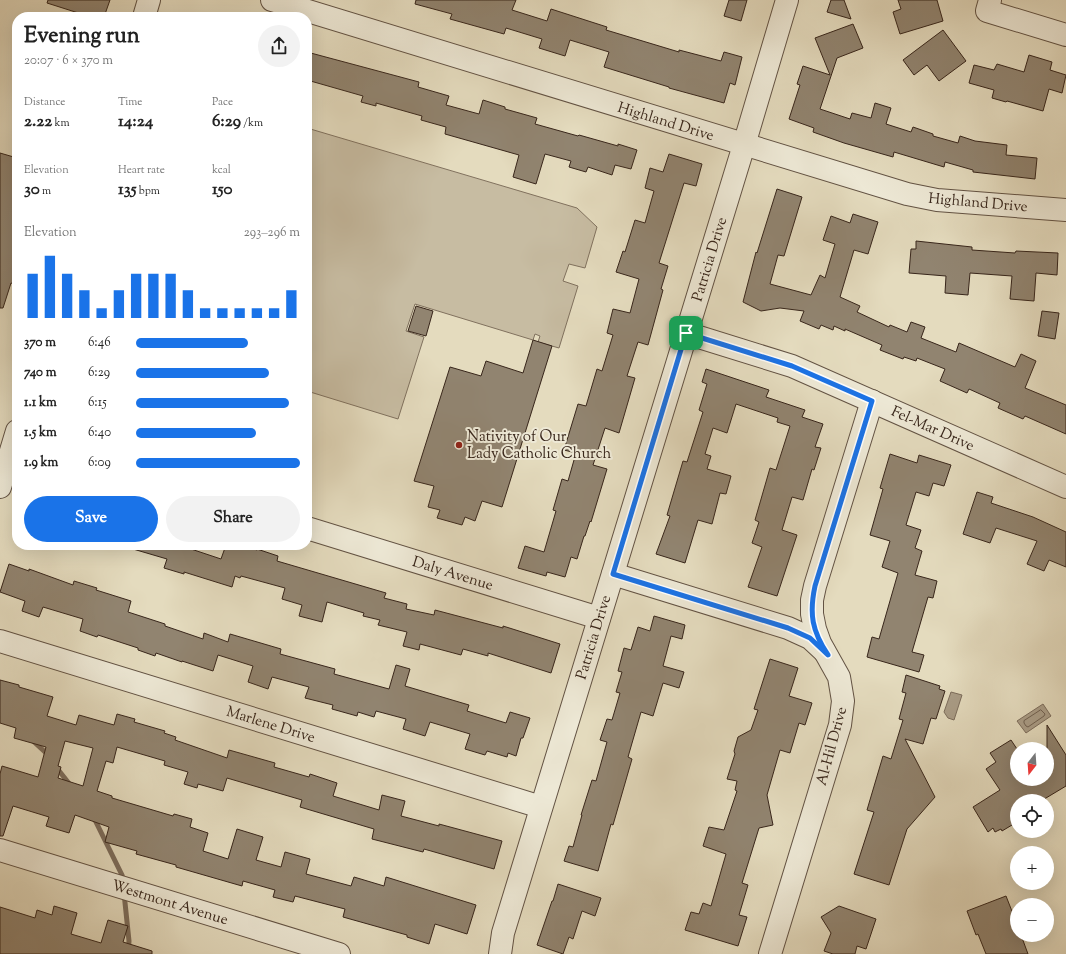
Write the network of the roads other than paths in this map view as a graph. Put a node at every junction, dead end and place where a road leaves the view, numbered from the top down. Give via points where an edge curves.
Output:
1 (149, 0) edge
2 (272, 0) edge
3 (787, 0) edge
4 (990, 0) edge
5 (145, 12) edge
6 (311, 12) edge
7 (312, 12) edge
8 (1066, 35) edge
9 (744, 145) junction
10 (1066, 210) edge
11 (686, 333) junction
12 (872, 401) junction
13 (12, 450) edge
14 (0, 487) edge
15 (1066, 487) edge
16 (312, 530) edge
17 (613, 574) junction
18 (599, 618) junction
19 (0, 641) edge
20 (828, 655) junction
21 (541, 807) junction
22 (0, 850) edge
23 (328, 952) edge
24 (500, 954) edge
25 (770, 954) edge

1 - 5 street
2 - 6 street, Highland Drive
3 - 9 street, Patricia Drive
4 - 8 street via 986,11
7 - 9 street, Highland Drive
9 - 10 street, Highland Drive via 907,194 937,200
9 - 11 street, Patricia Drive
11 - 12 street, Fel-Mar Drive via 792,366
11 - 17 street, Patricia Drive
12 - 15 street, Fel-Mar Drive
12 - 20 street, Al-Hil Drive via 812,600 815,629
13 - 14 street
16 - 18 street, Daly Avenue
17 - 18 street, Patricia Drive
17 - 20 street via 788,628 810,638
18 - 21 street, Patricia Drive
19 - 21 street, Marlene Drive
20 - 25 street, Al-Hil Drive via 839,677 843,701 840,725
21 - 24 street, Patricia Drive via 503,933
22 - 23 street, Westmont Avenue

